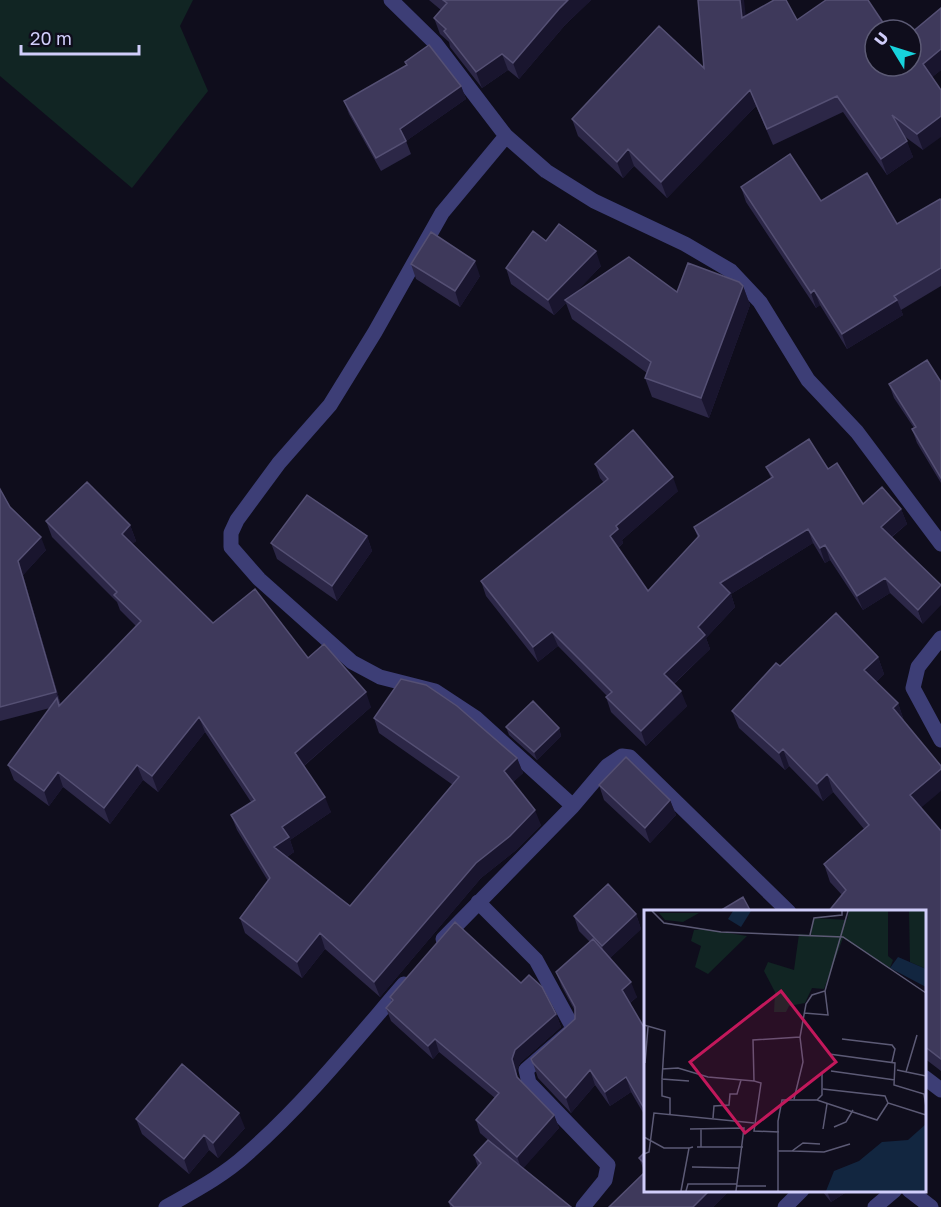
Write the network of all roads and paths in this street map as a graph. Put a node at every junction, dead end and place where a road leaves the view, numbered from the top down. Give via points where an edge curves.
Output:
1 (391, 0) edge
2 (506, 136) junction
3 (941, 543) edge
4 (941, 638) edge
5 (941, 740) edge
6 (573, 806) junction
7 (478, 902) junction
8 (787, 910) edge
9 (434, 950) edge
10 (412, 975) edge
11 (926, 1079) edge
12 (941, 1090) edge
13 (801, 1192) edge
14 (894, 1192) edge
15 (914, 1192) edge
16 (878, 1204) edge
17 (166, 1207) edge
18 (583, 1207) edge
19 (785, 1207) edge
20 (931, 1207) edge

1 - 2 street via 435,43
2 - 3 street via 546,171 594,201 685,244 731,271 760,302 808,380 857,432
2 - 6 street via 442,213 330,405 237,520 231,533 231,547 259,579 352,662 380,677 435,691 476,718
4 - 5 street via 918,667 913,688
6 - 7 street
6 - 8 street via 607,766 622,756 630,757
7 - 9 street
7 - 18 street via 536,960 572,1026 525,1070 525,1076 608,1165 605,1180
10 - 17 street via 247,1155 211,1182
11 - 12 street
13 - 19 street
14 - 16 street
15 - 20 street

